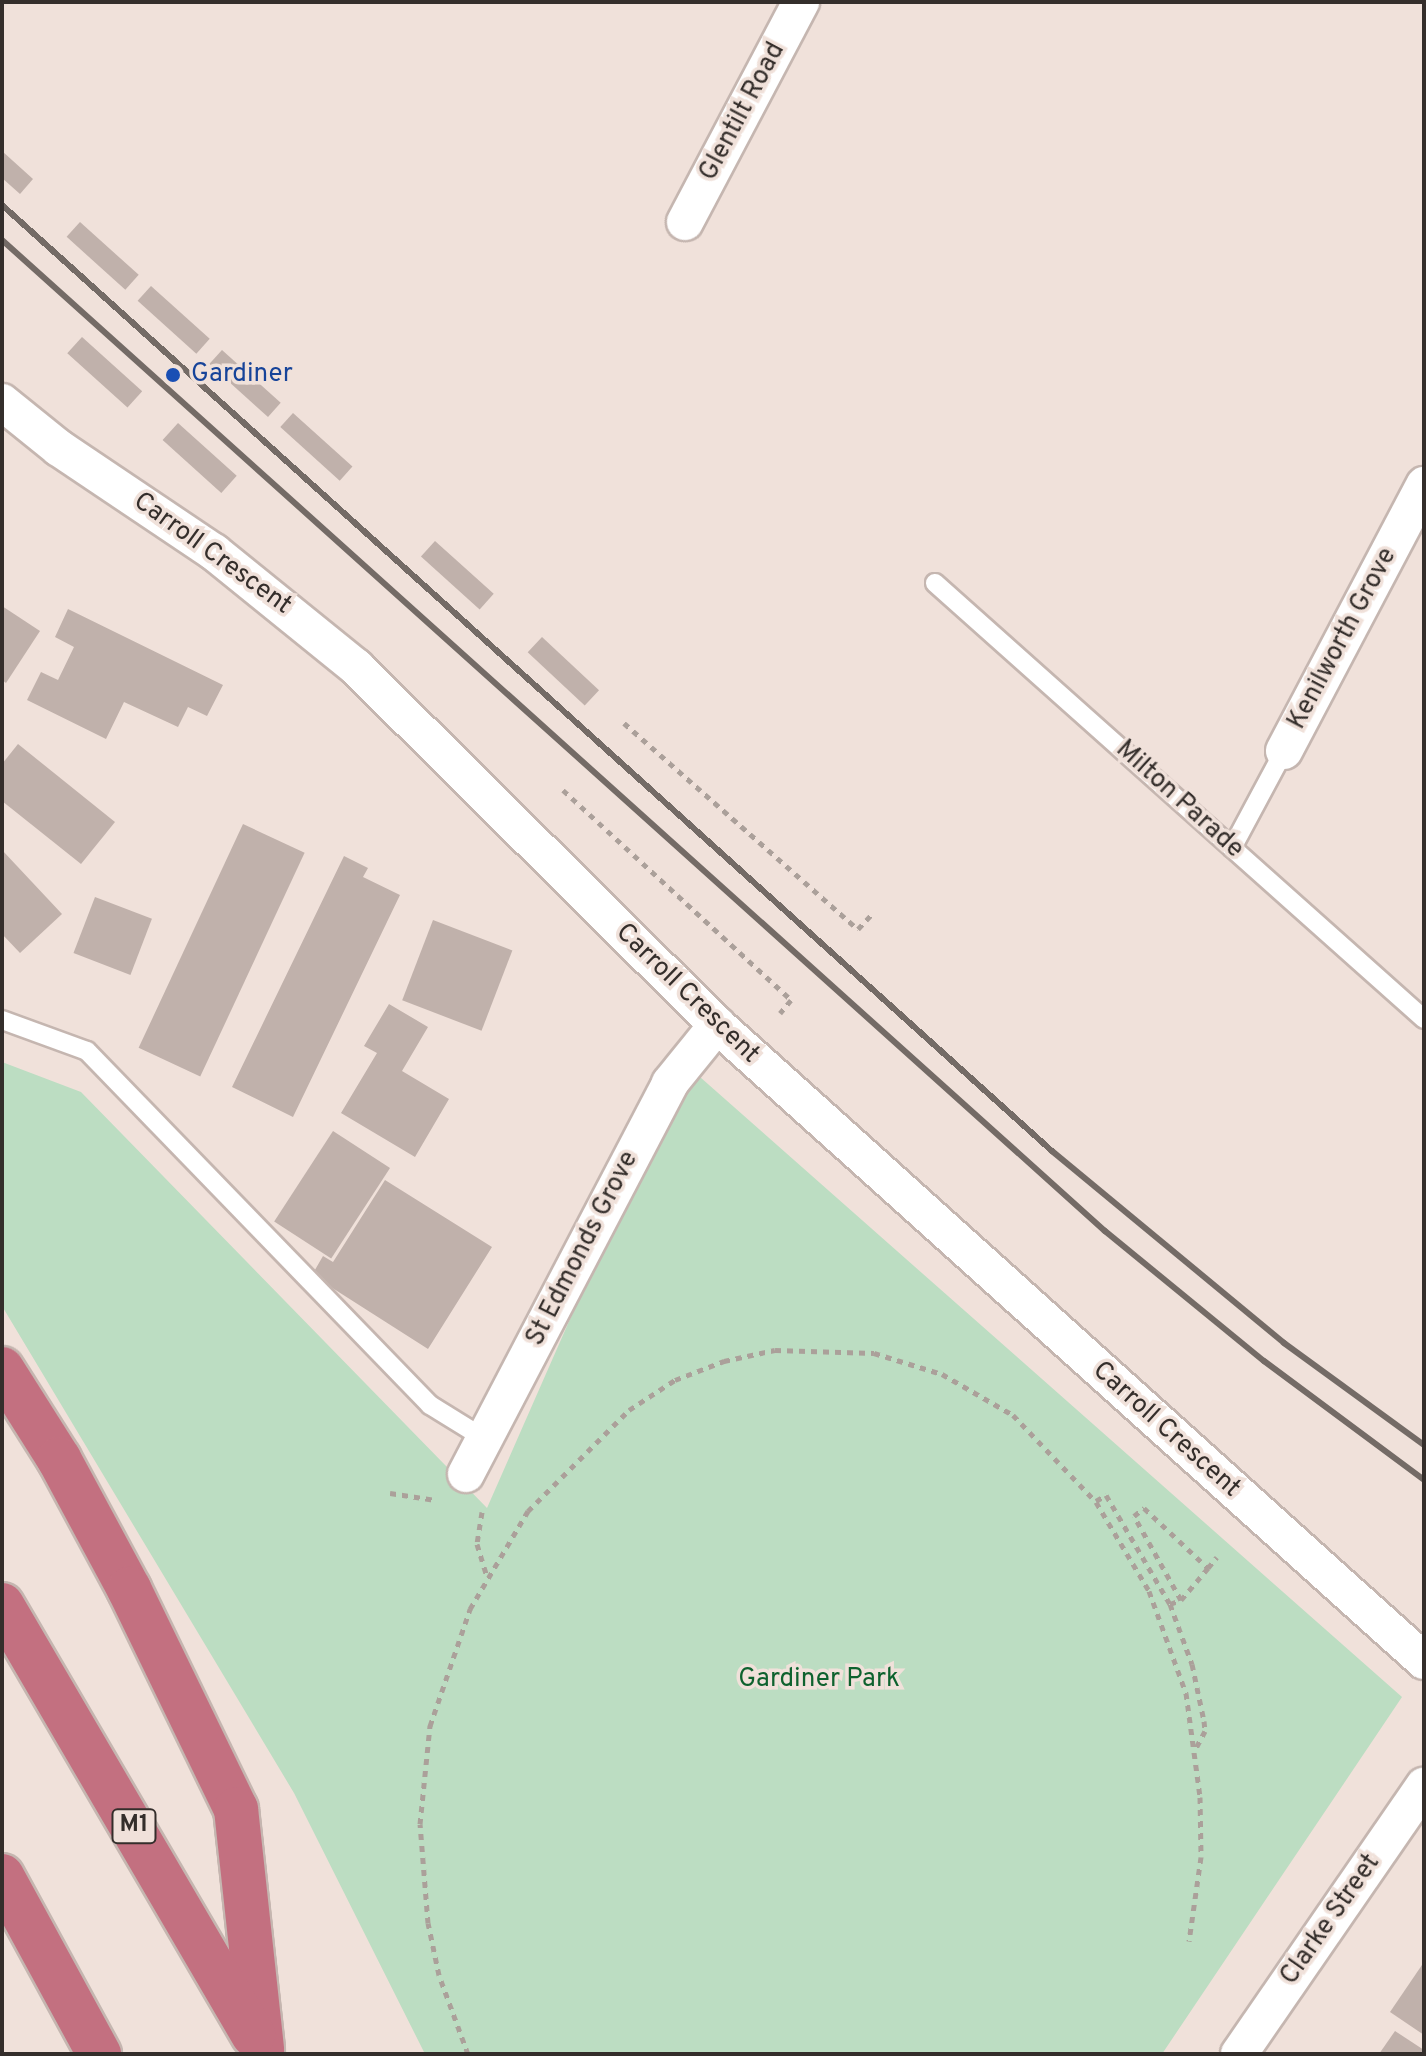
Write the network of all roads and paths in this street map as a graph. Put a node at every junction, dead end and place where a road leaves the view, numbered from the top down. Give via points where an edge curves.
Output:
1 (801, 2) edge
2 (685, 222) dead end
3 (2, 402) edge
4 (1424, 485) edge
5 (935, 583) dead end
6 (624, 723) dead end
7 (1284, 751) joint
8 (563, 790) dead end
9 (1232, 848) junction
10 (871, 915) dead end
11 (780, 1013) dead end
12 (1424, 1019) edge
13 (2, 1020) edge
14 (717, 1025) junction
15 (2, 1369) edge
16 (485, 1439) junction
17 (475, 1489) joint
18 (1096, 1502) junction
19 (1217, 1557) dead end
20 (1208, 1568) junction
21 (487, 1577) junction
22 (1181, 1600) junction
23 (1361, 1601) junction
24 (1170, 1604) junction
25 (2, 1605) edge
26 (1424, 1628) edge
27 (1424, 1661) edge
28 (1196, 1749) junction
29 (1424, 1786) edge
30 (2, 1876) edge
31 (1189, 1941) dead end
32 (263, 2052) edge
33 (99, 2054) edge
34 (468, 2054) edge
35 (1239, 2054) edge

1 - 2 street, Glentilt Road
3 - 14 street, Carroll Crescent via 294,613 431,738
4 - 7 street, Kenilworth Grove
5 - 9 lane, Milton Parade
6 - 10 path via 858,929
7 - 9 lane
8 - 11 path via 791,1000
9 - 12 lane, Milton Parade
13 - 16 lane via 87,1051 430,1405
14 - 16 street, St Edmonds Grove via 670,1083
14 - 23 street, Carroll Crescent
15 - 32 highway via 59,1459 129,1589 236,1809
16 - 17 street, St Edmonds Grove
17 - 21 path via 477,1544
18 - 21 path via 1013,1415 942,1374 874,1353 775,1350 724,1361 675,1380 629,1410 528,1511
18 - 24 path via 1106,1495
18 - 28 path via 1149,1591 1171,1643
19 - 20 path
20 - 22 path
20 - 22 path via 1144,1508 1134,1516
21 - 34 path via 442,1682 423,1770 420,1824 428,1923 439,1975
22 - 24 path
23 - 26 street, Carroll Crescent
23 - 27 street, Carroll Crescent
24 - 28 path via 1192,1664 1204,1721
25 - 32 highway, M1
28 - 31 path via 1201,1857
29 - 35 street, Clarke Street
30 - 33 highway

